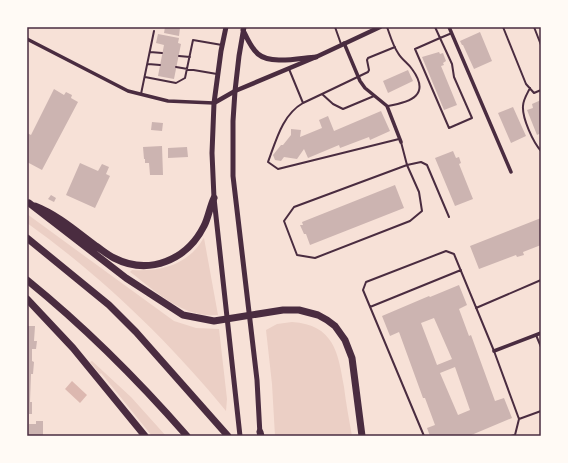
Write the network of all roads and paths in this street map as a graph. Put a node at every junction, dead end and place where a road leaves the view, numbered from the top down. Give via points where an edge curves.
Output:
1 (226, 27) edge
2 (335, 27) edge
3 (380, 27) edge
4 (387, 27) edge
5 (435, 27) edge
6 (449, 27) edge
7 (503, 27) edge
8 (534, 27) edge
9 (244, 29) edge
10 (154, 31) dead end
11 (452, 33) junction
12 (440, 38) junction
13 (27, 39) edge
14 (343, 44) junction
15 (223, 45) junction
16 (541, 45) edge
17 (395, 47) junction
18 (150, 52) junction
19 (162, 53) dead end
20 (179, 56) dead end
21 (190, 57) junction
22 (316, 57) junction
23 (148, 64) junction
24 (160, 65) dead end
25 (176, 67) dead end
26 (288, 68) junction
27 (187, 69) junction
28 (218, 74) junction
29 (145, 77) junction
30 (359, 77) junction
31 (530, 88) junction
32 (541, 90) edge
33 (235, 91) junction
34 (322, 94) junction
35 (141, 95) junction
36 (375, 96) junction
37 (214, 103) junction
38 (303, 103) junction
39 (387, 106) junction
40 (400, 140) junction
41 (541, 151) edge
42 (407, 165) junction
43 (511, 172) dead end
44 (214, 198) junction
45 (28, 203) edge
46 (449, 217) dead end
47 (27, 238) edge
48 (461, 270) junction
49 (27, 280) edge
50 (541, 280) edge
51 (27, 299) edge
52 (370, 307) junction
53 (476, 308) junction
54 (250, 316) junction
55 (228, 320) junction
56 (541, 334) edge
57 (536, 335) junction
58 (541, 347) edge
59 (494, 350) junction
60 (541, 411) edge
61 (519, 419) junction
62 (239, 434) edge
63 (261, 435) edge
64 (145, 436) edge
65 (187, 436) edge
66 (228, 436) edge
67 (362, 436) edge
68 (424, 436) edge
69 (512, 436) edge

1 - 15 main road
2 - 14 lane
3 - 14 street
4 - 17 lane
5 - 12 lane
6 - 11 street
7 - 31 lane via 526,84
8 - 16 lane
9 - 22 main road via 254,49 263,58 275,60
9 - 33 main road
10 - 18 lane
11 - 12 lane
11 - 43 street
12 - 12 lane via 415,49 449,128 472,118
13 - 35 street via 116,86
14 - 22 street
14 - 30 street
15 - 21 lane via 193,40
15 - 28 main road
17 - 30 lane via 368,58 369,70
17 - 39 lane via 396,52 415,74 420,84 419,93 400,104
18 - 19 lane
18 - 23 lane
20 - 21 lane
21 - 27 lane
22 - 26 street
23 - 24 lane
23 - 29 lane
25 - 27 lane
26 - 33 street
26 - 38 lane
27 - 28 lane
27 - 29 lane via 185,78 176,83
28 - 37 main road
29 - 35 lane
30 - 34 lane
30 - 36 street via 365,88
31 - 32 lane via 534,93
31 - 41 lane via 523,104 523,112 531,136
33 - 37 street
33 - 54 main road via 233,176
34 - 36 lane via 343,109
34 - 38 lane
35 - 37 street via 168,101
36 - 39 street
37 - 44 main road
38 - 40 lane via 282,125 268,162 278,169
39 - 40 street
40 - 42 lane
42 - 42 lane via 419,192 422,211 410,221 315,258 297,255 284,221 294,207
42 - 46 lane via 421,162 427,165
44 - 45 highway via 204,225 190,246 183,253 167,261 147,265 135,265 113,258 48,211
44 - 55 main road
45 - 55 highway via 126,278 168,306 191,318
47 - 66 highway via 109,305
48 - 52 lane
48 - 52 lane via 454,254 446,250 366,282 363,290
48 - 53 lane
49 - 65 highway via 136,379
50 - 53 lane
51 - 64 highway via 73,348
52 - 68 lane
53 - 59 lane
54 - 55 highway
54 - 63 main road
54 - 67 highway via 299,310 318,315 334,326 345,340 352,358
55 - 62 main road
56 - 57 street
57 - 58 lane
57 - 59 street
59 - 61 lane
60 - 61 lane
61 - 69 lane via 515,435

